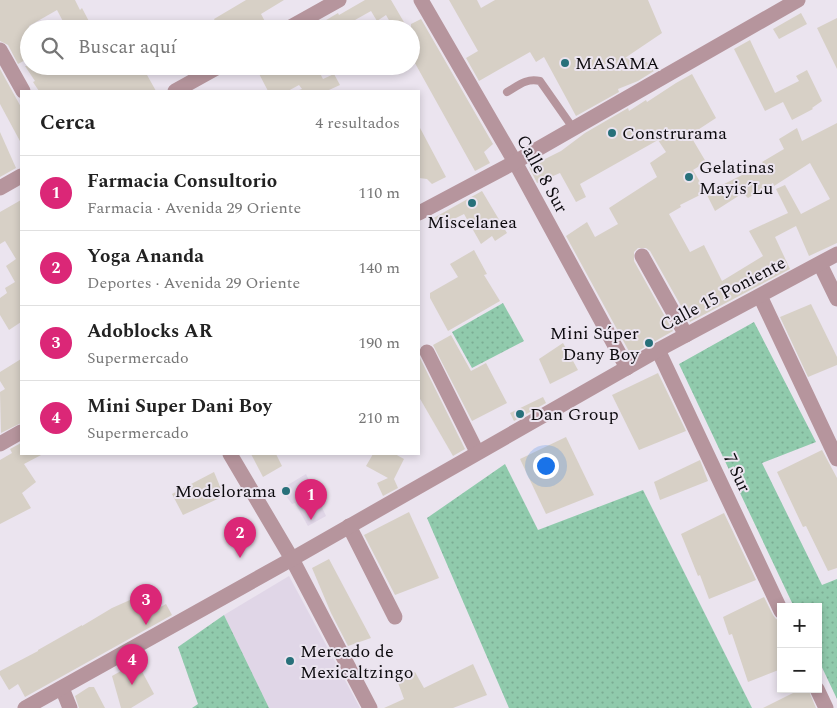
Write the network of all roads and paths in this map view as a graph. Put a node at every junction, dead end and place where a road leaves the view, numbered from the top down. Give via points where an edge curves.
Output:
1 (339, 0) edge
2 (420, 0) edge
3 (798, 0) edge
4 (303, 20) edge
5 (0, 50) edge
6 (204, 75) edge
7 (22, 90) edge
8 (177, 90) edge
9 (508, 92) dead end
10 (573, 128) junction
11 (515, 162) junction
12 (20, 177) edge
13 (0, 188) edge
14 (420, 212) edge
15 (837, 254) edge
16 (642, 256) dead end
17 (820, 264) junction
18 (760, 296) junction
19 (837, 300) edge
20 (686, 335) junction
21 (658, 350) junction
22 (427, 352) dead end
23 (627, 368) junction
24 (20, 433) edge
25 (0, 444) edge
26 (477, 452) junction
27 (231, 455) edge
28 (837, 458) edge
29 (349, 526) junction
30 (292, 559) junction
31 (777, 603) edge
32 (395, 617) dead end
33 (62, 688) junction
34 (819, 693) edge
35 (25, 708) edge
36 (70, 708) edge
37 (370, 708) edge
38 (826, 708) edge

1 - 4 street
2 - 11 street, Calle 8 Sur
3 - 10 street
5 - 7 street
6 - 8 street
9 - 10 lane via 523,82 540,81
10 - 11 street
11 - 14 street
11 - 23 street, Calle 8 Sur
12 - 13 street
15 - 17 street, Calle 15 Poniente
16 - 20 street
17 - 18 street, Calle 15 Poniente
17 - 19 street
18 - 20 street, Calle 15 Poniente
18 - 28 street
20 - 21 street, Calle 15 Poniente
21 - 23 street, Calle 15 Poniente
21 - 31 street, 7 Sur
22 - 26 street
23 - 26 street, Calle 15 Poniente
24 - 25 street
26 - 29 street, Calle 15 Poniente
27 - 30 street
29 - 30 street, Calle 15 Poniente
29 - 32 street
30 - 33 street, Calle 15 Poniente
30 - 37 street
33 - 35 street, Calle 15 Poniente
33 - 36 street
34 - 38 street

